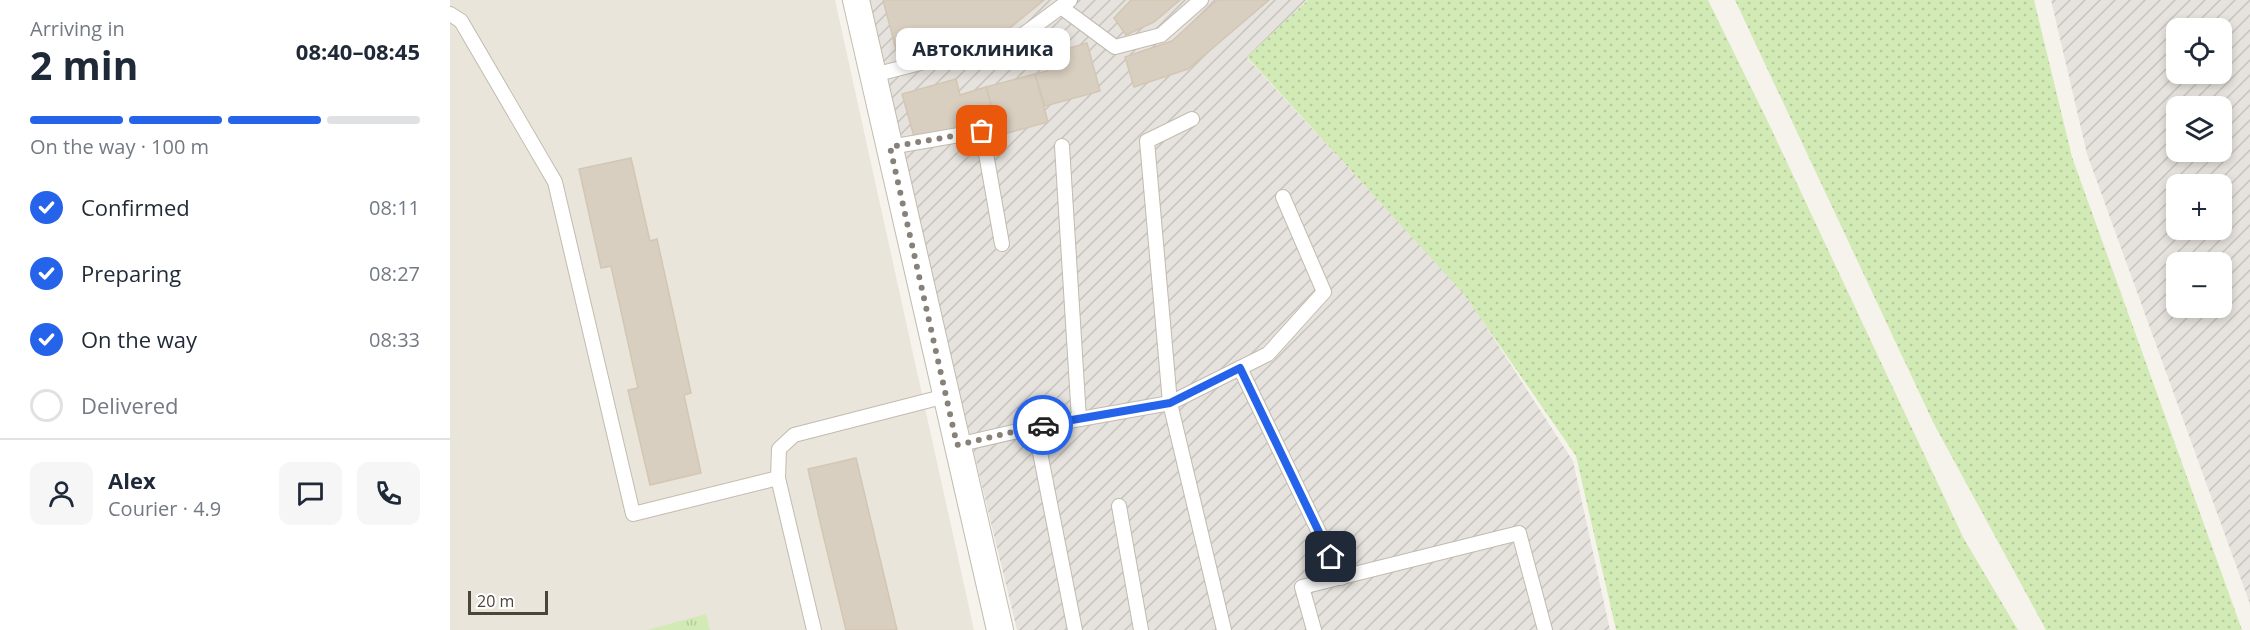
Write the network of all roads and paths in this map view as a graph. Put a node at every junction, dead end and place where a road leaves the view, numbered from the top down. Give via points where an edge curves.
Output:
1 (856, 0) edge
2 (1201, 0) edge
3 (1065, 4) edge
4 (450, 14) edge
5 (874, 75) junction
6 (1192, 119) dead end
7 (1062, 146) dead end
8 (890, 147) junction
9 (1283, 197) dead end
10 (1002, 244) dead end
11 (1240, 368) junction
12 (946, 396) junction
13 (1170, 403) junction
14 (1079, 419) junction
15 (1035, 427) junction
16 (957, 445) junction
17 (778, 478) junction
18 (1119, 506) dead end
19 (1341, 578) junction
20 (1542, 629) edge
21 (814, 630) edge
22 (1000, 630) edge
23 (1075, 630) edge
24 (1141, 630) edge
25 (1224, 630) edge
26 (1314, 630) edge

1 - 5 street
2 - 3 lane via 1161,35 1115,46
3 - 5 lane via 1020,37
4 - 17 lane via 461,21 555,182 633,514
5 - 8 street
6 - 13 lane via 1147,141
7 - 14 lane
8 - 10 lane via 982,131
8 - 12 street
9 - 11 lane via 1324,292 1268,354
11 - 13 lane
11 - 19 lane
12 - 16 street
12 - 17 lane via 794,435 779,449
13 - 14 lane
13 - 25 lane
14 - 15 lane
15 - 16 lane
15 - 23 lane
16 - 22 street
17 - 21 lane
18 - 24 lane
19 - 20 lane via 1520,533
19 - 26 lane via 1302,587

